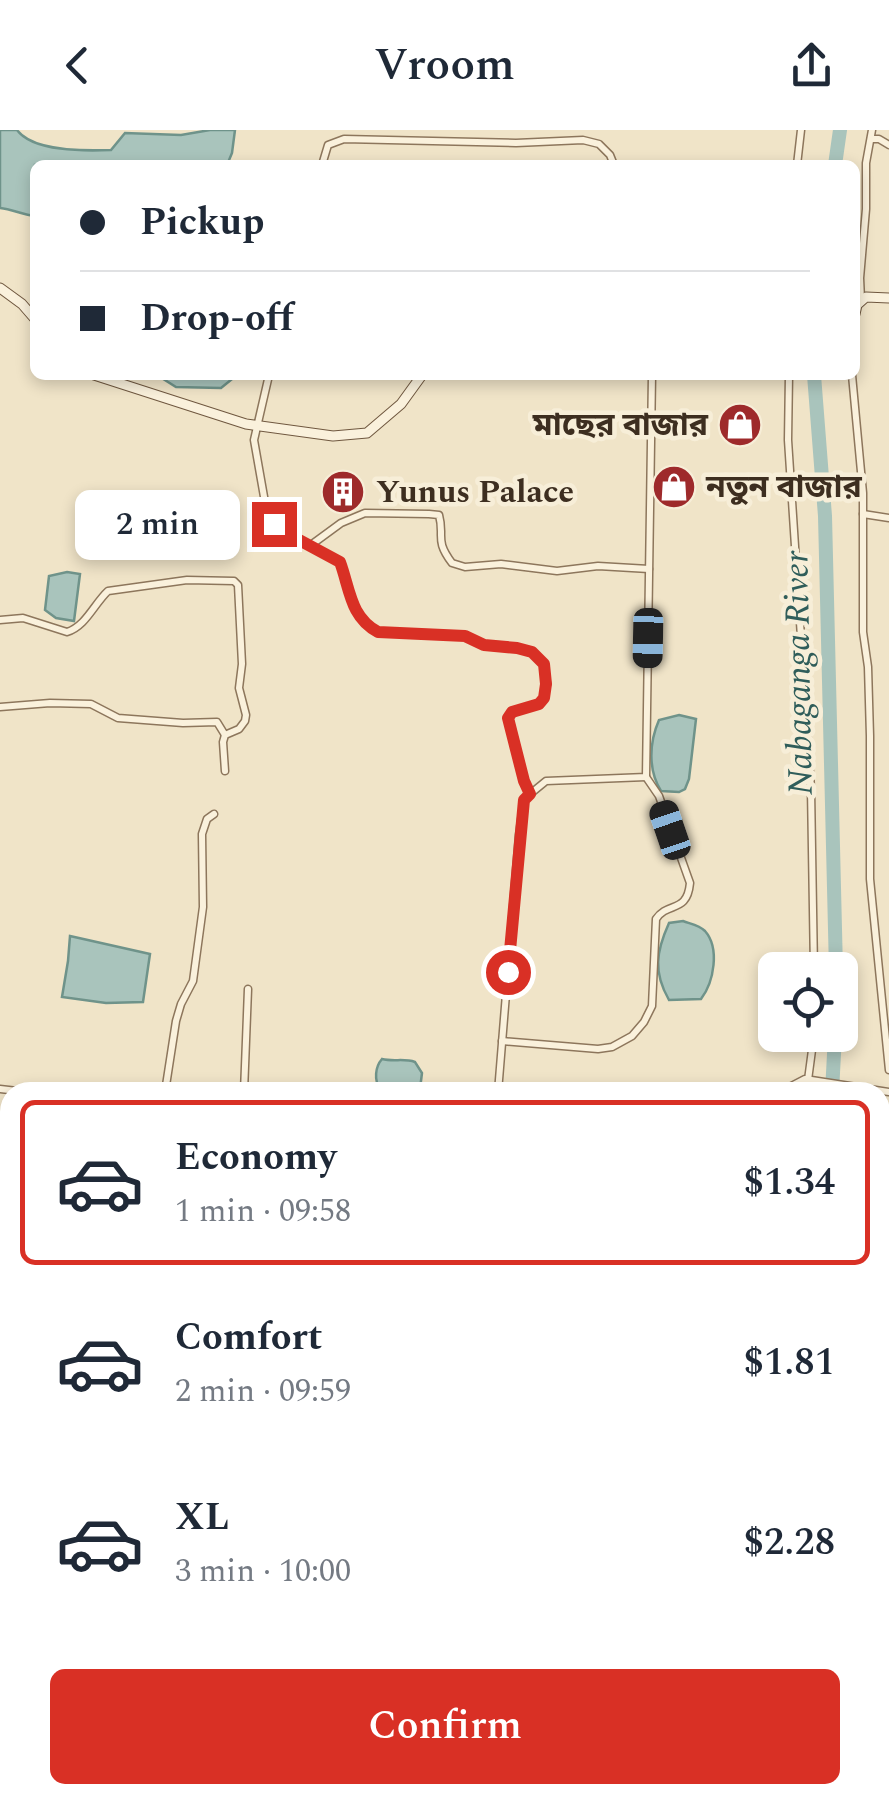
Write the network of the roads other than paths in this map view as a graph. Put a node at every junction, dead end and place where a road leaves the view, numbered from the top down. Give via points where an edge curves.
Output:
1 (801, 130) edge
2 (871, 134) edge
3 (889, 145) edge
4 (324, 160) edge
5 (612, 160) edge
6 (798, 160) edge
7 (0, 288) edge
8 (889, 298) edge
9 (862, 300) joint
10 (30, 313) edge
11 (110, 380) edge
12 (268, 380) edge
13 (418, 380) edge
14 (652, 380) edge
15 (789, 380) edge
16 (852, 380) edge
17 (257, 426) junction
18 (863, 514) junction
19 (889, 518) edge
20 (311, 546) junction
21 (649, 569) junction
22 (0, 620) edge
23 (0, 707) edge
24 (225, 734) junction
25 (225, 771) dead end
26 (646, 777) junction
27 (530, 794) junction
28 (214, 814) dead end
29 (814, 952) edge
30 (248, 988) dead end
31 (502, 1041) junction
32 (811, 1052) edge
33 (889, 1070) edge
34 (807, 1079) junction
35 (167, 1082) edge
36 (244, 1082) edge
37 (499, 1082) edge
38 (801, 1082) edge
39 (824, 1082) edge

1 - 6 street
2 - 3 street
2 - 9 street
4 - 5 street via 328,145 344,139 584,140 599,144
7 - 10 main road
8 - 9 main road
11 - 17 main road
12 - 17 street
13 - 17 main road via 367,433 333,436
14 - 21 street
15 - 29 street
16 - 18 street
17 - 20 street via 266,508 274,524
18 - 19 street
18 - 33 street via 869,859
20 - 21 street via 365,513 429,514 441,519 440,542 452,563 466,567
20 - 27 street via 340,562 353,607 378,632 465,636 532,652 544,664 544,698 508,718
21 - 26 street
22 - 24 street via 23,618 67,632 108,591 234,581 246,714 239,730
23 - 24 street via 90,704 118,718 218,722
24 - 25 street
26 - 27 street via 546,782
26 - 31 street via 690,883 684,902 656,919 652,1006 644,1022 606,1048
27 - 31 street via 519,835
28 - 35 street via 202,834 194,981 176,1020
30 - 36 street
31 - 37 street
32 - 34 street
34 - 38 street
34 - 39 street

